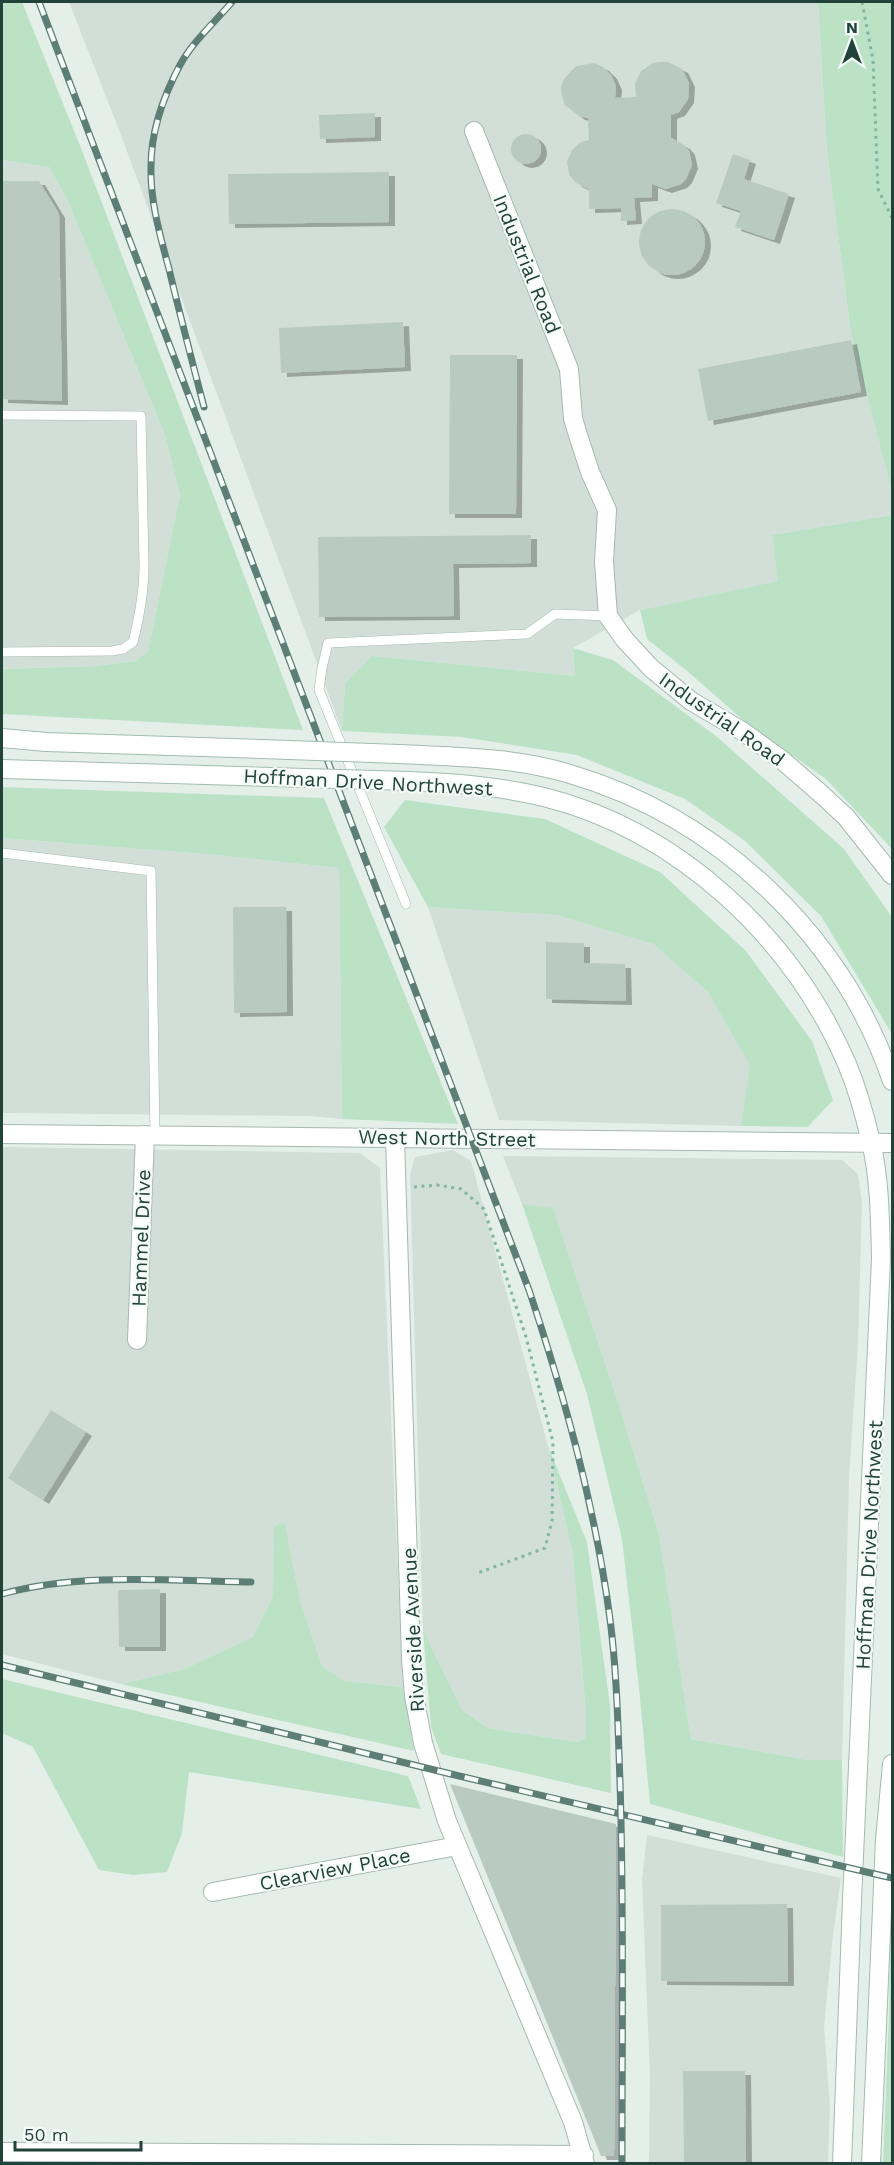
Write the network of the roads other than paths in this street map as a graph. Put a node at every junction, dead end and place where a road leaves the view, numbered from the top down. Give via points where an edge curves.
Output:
1 (474, 131) dead end
2 (2, 415) edge
3 (608, 616) junction
4 (2, 652) edge
5 (2, 738) edge
6 (2, 769) edge
7 (2, 853) edge
8 (892, 875) edge
9 (406, 904) dead end
10 (892, 1081) edge
11 (2, 1134) edge
12 (150, 1135) junction
13 (395, 1138) junction
14 (871, 1143) junction
15 (892, 1143) edge
16 (138, 1340) dead end
17 (892, 1764) edge
18 (457, 1846) junction
19 (213, 1892) dead end
20 (2, 2152) edge
21 (584, 2159) edge
22 (842, 2163) edge
23 (871, 2163) edge

1 - 3 street, Industrial Road via 569,369 573,418 607,510 604,562
2 - 4 lane via 141,416 144,581 133,642 123,649
3 - 8 street, Industrial Road via 651,668 691,701 782,760 820,793 846,817
3 - 9 lane via 555,614 527,634 328,643 319,690
5 - 10 street, Hoffman Drive Northwest, bridge via 493,759 570,774 642,801 717,846 756,876 794,914 837,969 870,1026
6 - 14 street, Hoffman Drive Northwest, bridge via 485,785 555,800 627,828 662,848 727,896 756,924 805,987 848,1065
7 - 12 lane via 151,871
11 - 12 street, West North Street
12 - 13 street, West North Street
12 - 16 street, Hammel Drive
13 - 14 street, West North Street
13 - 18 street, Riverside Avenue via 414,1687 423,1743
14 - 15 street, West North Street
14 - 22 street, Hoffman Drive Northwest via 881,1259
17 - 23 street
18 - 19 street, Clearview Place
18 - 21 street, Riverside Avenue via 573,2122
20 - 21 street

